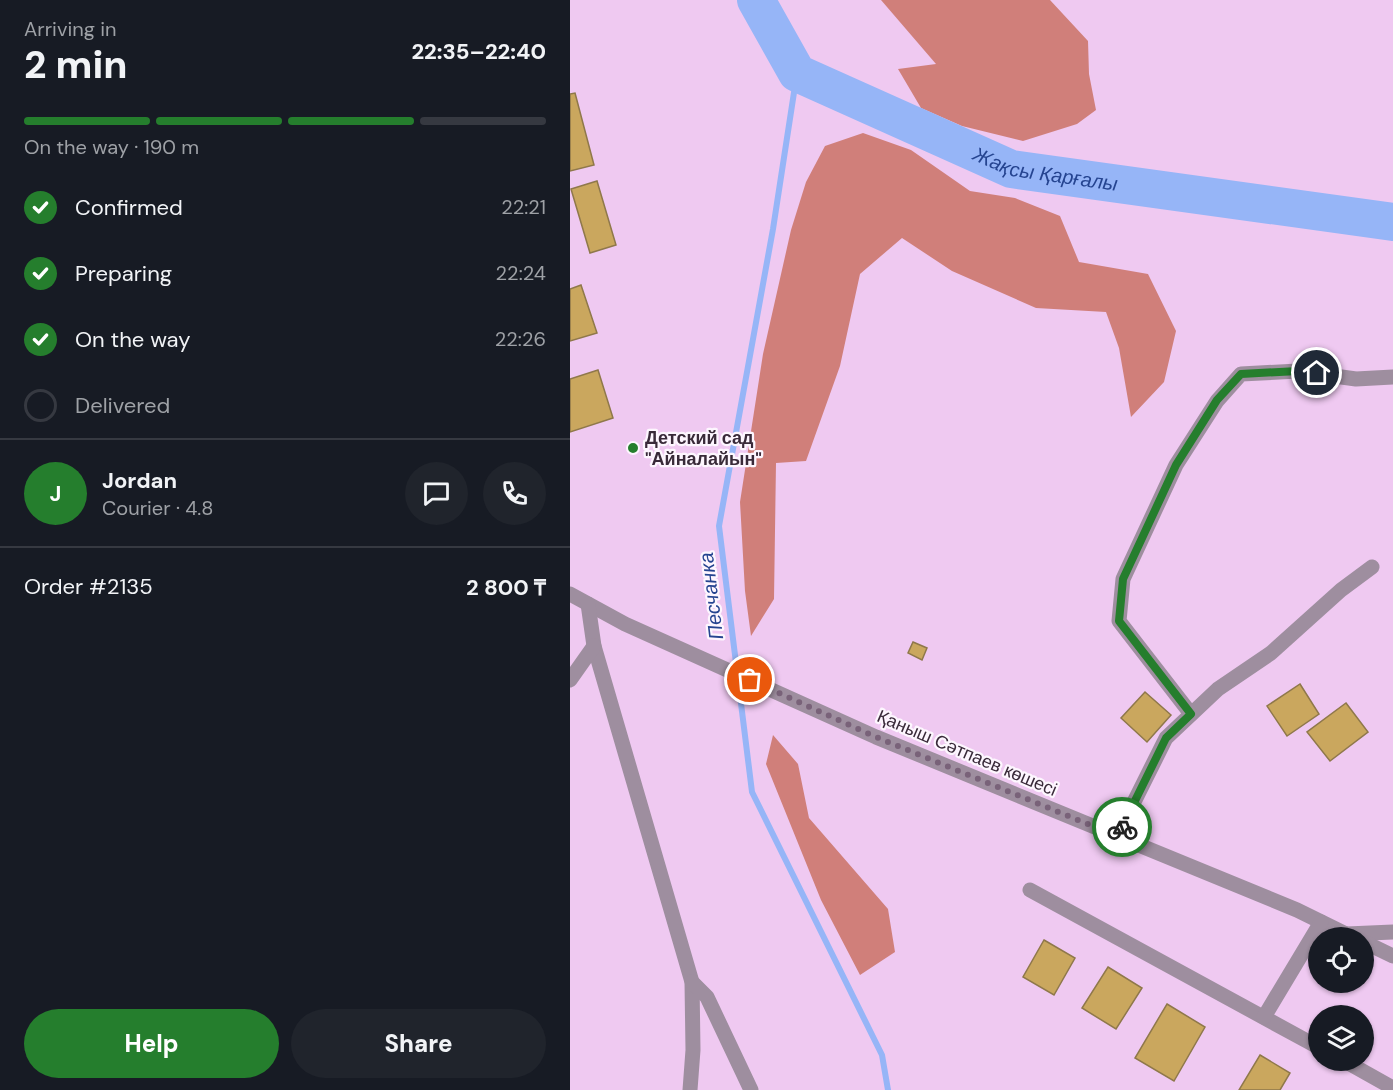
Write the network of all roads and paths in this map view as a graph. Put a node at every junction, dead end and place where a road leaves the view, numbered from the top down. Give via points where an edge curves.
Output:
1 (1393, 377) edge
2 (1372, 567) dead end
3 (570, 594) edge
4 (588, 604) junction
5 (594, 645) junction
6 (570, 680) edge
7 (1191, 714) junction
8 (1117, 836) junction
9 (1030, 890) dead end
10 (1321, 922) junction
11 (1331, 927) edge
12 (1393, 932) edge
13 (1374, 934) edge
14 (1374, 947) edge
15 (1393, 956) edge
16 (692, 982) junction
17 (1264, 1017) junction
18 (1308, 1041) edge
19 (1363, 1071) edge
20 (1393, 1088) edge
21 (690, 1090) edge
22 (751, 1090) edge

1 - 7 street via 1356,379 1298,371 1241,374 1217,400 1176,465 1123,579 1119,621
2 - 7 street via 1271,653 1218,688
3 - 4 street, Қаныш Сәтпаев көшесі
4 - 5 street
4 - 8 street, Қаныш Сәтпаев көшесі via 876,737
5 - 6 street
5 - 16 street
7 - 8 street via 1166,738
8 - 10 street, Қаныш Сәтпаев көшесі
9 - 17 street
10 - 11 street, Қаныш Сәтпаев көшесі
10 - 17 street
12 - 13 street
14 - 15 street
16 - 21 street
16 - 22 street via 707,997
17 - 18 street
19 - 20 street

